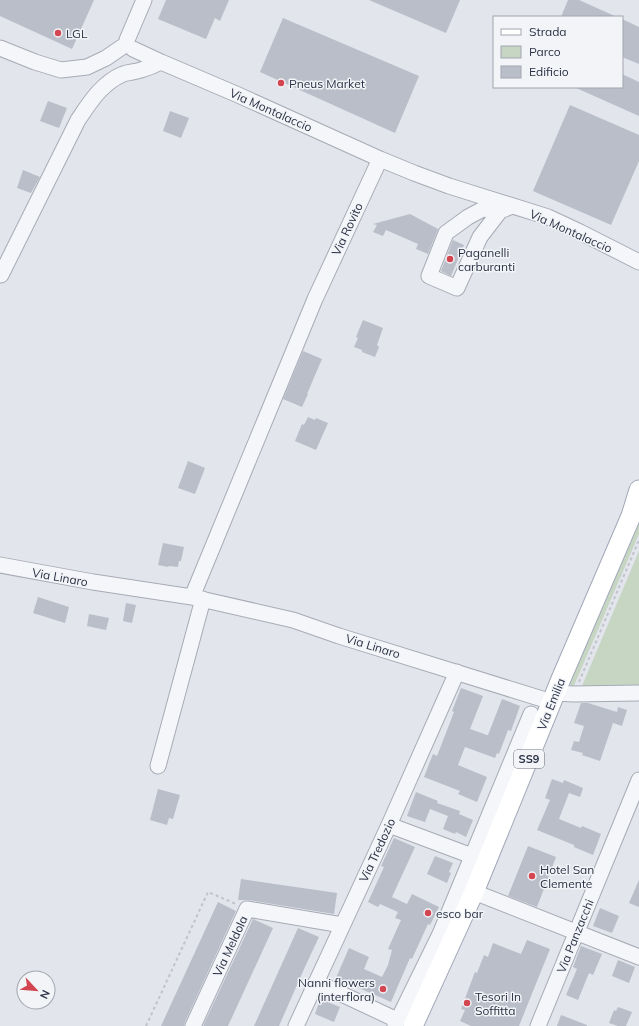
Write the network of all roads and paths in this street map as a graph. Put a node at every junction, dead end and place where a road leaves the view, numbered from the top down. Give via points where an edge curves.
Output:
1 (144, 0) edge
2 (128, 45) junction
3 (0, 48) edge
4 (161, 62) junction
5 (380, 159) junction
6 (506, 209) junction
7 (639, 262) edge
8 (1, 275) dead end
9 (639, 490) edge
10 (639, 540) edge
11 (0, 565) edge
12 (198, 598) junction
13 (457, 672) junction
14 (639, 693) edge
15 (561, 696) junction
16 (531, 714) dead end
17 (158, 766) dead end
18 (639, 780) edge
19 (389, 825) junction
20 (472, 856) junction
21 (474, 892) junction
22 (247, 910) junction
23 (342, 925) junction
24 (577, 932) junction
25 (446, 937) junction
26 (639, 957) edge
27 (316, 982) junction
28 (402, 1024) edge
29 (146, 1026) edge
30 (193, 1026) edge
31 (296, 1026) edge
32 (538, 1026) edge

1 - 2 street
2 - 3 street via 87,67 61,70
2 - 4 street, Via Montalaccio
4 - 5 street, Via Montalaccio
4 - 8 street via 111,80 91,100 78,120
5 - 6 street, Via Montalaccio
5 - 12 street, Via Rovito via 315,299
6 - 6 street via 483,209 446,233 429,276 457,288 480,237
6 - 7 street, Via Montalaccio via 548,217
9 - 15 main road, Via Emilia / SS9
10 - 15 path
11 - 12 street, Via Linaro
12 - 13 street, Via Linaro via 294,620
12 - 17 street
13 - 15 street, Via Linaro
13 - 19 street, Via Tredozio
14 - 15 street, Via Linaro
15 - 21 main road, Via Emilia / SS9
16 - 20 street, Via Emilia
18 - 24 street, Via Panzacchi
19 - 20 street
19 - 23 street, Via Tredozio
20 - 25 street, Via Emilia
21 - 24 street
21 - 25 main road, Via Emilia / SS9
22 - 23 street, Via Meldola
22 - 29 path via 208,892
22 - 30 street, Via Meldola
23 - 27 street, Via Tredozio
24 - 26 street
24 - 32 street, Via Panzacchi
25 - 28 main road, Via Emilia / SS9
27 - 28 street
27 - 31 street, Via Tredozio

